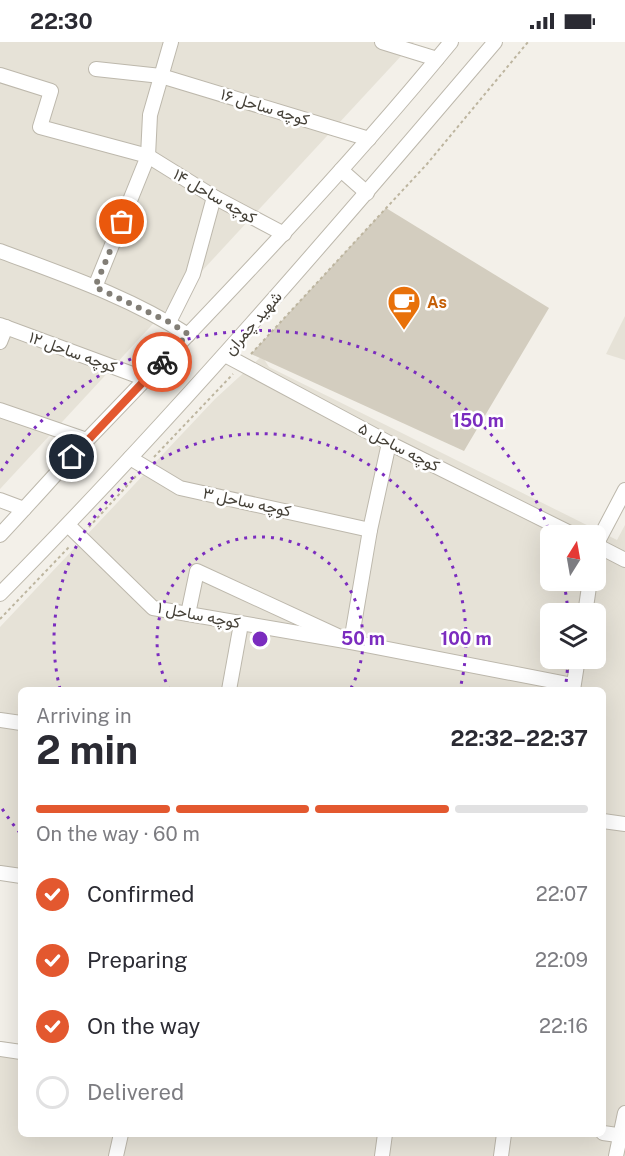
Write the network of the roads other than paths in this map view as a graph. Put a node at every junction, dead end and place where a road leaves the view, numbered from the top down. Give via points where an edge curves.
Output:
1 (171, 42) edge
2 (382, 42) edge
3 (451, 42) edge
4 (495, 42) edge
5 (437, 59) junction
6 (96, 69) dead end
7 (0, 75) edge
8 (161, 76) junction
9 (369, 139) junction
10 (148, 156) junction
11 (341, 170) junction
12 (367, 193) junction
13 (214, 198) junction
14 (284, 234) junction
15 (0, 251) edge
16 (95, 287) junction
17 (169, 322) junction
18 (3, 326) edge
19 (188, 334) junction
20 (0, 342) edge
21 (225, 355) junction
22 (146, 379) junction
23 (0, 410) edge
24 (87, 440) junction
25 (389, 443) junction
26 (130, 458) junction
27 (625, 490) edge
28 (0, 500) edge
29 (24, 509) junction
30 (68, 525) junction
31 (554, 525) edge
32 (606, 526) edge
33 (370, 530) junction
34 (0, 535) edge
35 (606, 550) edge
36 (625, 560) edge
37 (0, 594) edge
38 (188, 614) junction
39 (241, 624) junction
40 (351, 642) junction
41 (576, 669) edge
42 (230, 687) edge
43 (573, 687) edge
44 (0, 720) edge
45 (18, 723) edge
46 (606, 822) edge
47 (625, 825) edge
48 (0, 873) edge
49 (18, 876) edge
50 (0, 1049) edge
51 (18, 1052) edge
52 (625, 1113) edge
53 (606, 1133) edge
54 (623, 1136) edge
55 (120, 1137) edge
56 (385, 1137) edge
57 (504, 1137) edge
58 (116, 1156) edge
59 (382, 1156) edge
60 (501, 1156) edge
61 (616, 1156) edge

1 - 8 street
2 - 5 street
3 - 5 street
4 - 12 street, شهید چمران
5 - 9 street
6 - 8 street, کوچه ساحل ۱۶
7 - 10 street, کوچه ساحل ۱۴ via 51,91 40,127
8 - 9 street, کوچه ساحل ۱۶
8 - 10 street via 150,115
9 - 11 street
10 - 13 street, کوچه ساحل ۱۴
10 - 16 street
11 - 12 street
11 - 14 street
12 - 21 street, شهید چمران
13 - 14 street, کوچه ساحل ۱۴
13 - 17 street via 193,274
14 - 19 street
15 - 16 street
16 - 17 street
17 - 19 street
18 - 20 street
18 - 22 street, کوچه ساحل ۱۲
19 - 22 street
21 - 25 street, کوچه ساحل ۵
21 - 26 street, شهید چمران
22 - 24 street
23 - 24 street
24 - 29 street
25 - 31 street, کوچه ساحل ۵
25 - 33 street
26 - 30 street, شهید چمران
26 - 33 street, کوچه ساحل ۳ via 180,488
27 - 32 street
28 - 29 street
29 - 34 street
30 - 37 street, شهید چمران
30 - 38 street, کوچه ساحل ۱ via 153,608
33 - 40 street
35 - 36 street
38 - 39 street, کوچه ساحل ۱
38 - 40 street via 197,571
39 - 40 street, کوچه ساحل ۱
39 - 42 street
40 - 43 street, کوچه ساحل ۱
41 - 43 street
44 - 45 street
46 - 47 street
48 - 49 street
50 - 51 street
52 - 54 street
53 - 54 street
54 - 61 street
55 - 58 street
56 - 59 street
57 - 60 street

